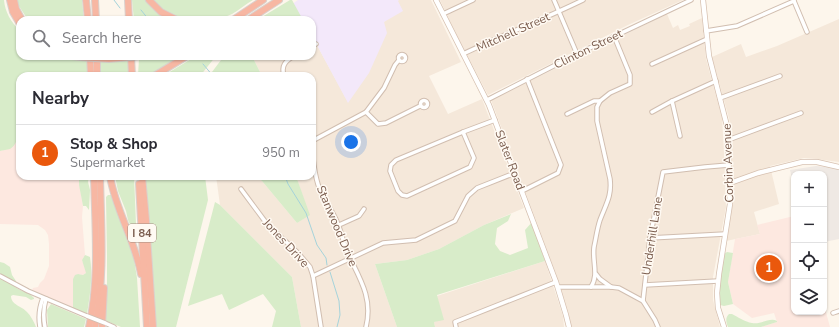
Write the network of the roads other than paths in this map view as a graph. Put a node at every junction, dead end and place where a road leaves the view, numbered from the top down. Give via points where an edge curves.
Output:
1 (10, 0) edge
2 (14, 0) edge
3 (86, 0) edge
4 (95, 0) edge
5 (128, 0) edge
6 (149, 0) edge
7 (263, 0) edge
8 (279, 0) edge
9 (436, 0) edge
10 (473, 0) edge
11 (554, 0) edge
12 (583, 0) edge
13 (691, 0) edge
14 (703, 0) edge
15 (794, 1) edge
16 (267, 7) junction
17 (246, 12) junction
18 (559, 12) junction
19 (443, 14) junction
20 (20, 16) edge
21 (88, 16) edge
22 (96, 16) edge
23 (129, 16) edge
24 (169, 16) edge
25 (236, 16) edge
26 (241, 16) edge
27 (249, 16) edge
28 (255, 16) edge
29 (16, 17) edge
30 (706, 31) junction
31 (807, 32) dead end
32 (614, 36) junction
33 (707, 39) junction
34 (463, 54) junction
35 (577, 54) junction
36 (90, 60) edge
37 (97, 60) edge
38 (131, 60) edge
39 (180, 60) edge
40 (287, 60) edge
41 (400, 60) dead end
42 (652, 64) dead end
43 (91, 72) edge
44 (97, 72) edge
45 (132, 72) edge
46 (161, 72) edge
47 (283, 72) edge
48 (780, 76) dead end
49 (527, 80) junction
50 (716, 81) junction
51 (720, 98) junction
52 (487, 100) junction
53 (600, 101) junction
54 (672, 101) junction
55 (420, 106) dead end
56 (366, 112) junction
57 (652, 112) dead end
58 (801, 113) dead end
59 (567, 114) dead end
60 (495, 120) junction
61 (463, 132) junction
62 (680, 136) dead end
63 (316, 139) edge
64 (728, 140) junction
65 (729, 165) junction
66 (839, 167) edge
67 (515, 172) junction
68 (316, 174) edge
69 (94, 180) edge
70 (100, 180) edge
71 (111, 180) edge
72 (138, 180) edge
73 (142, 180) edge
74 (730, 183) junction
75 (241, 190) dead end
76 (522, 191) junction
77 (364, 209) dead end
78 (339, 225) junction
79 (101, 229) junction
80 (725, 234) junction
81 (650, 238) junction
82 (350, 258) junction
83 (596, 274) junction
84 (0, 276) edge
85 (313, 276) junction
86 (718, 281) junction
87 (557, 284) junction
88 (645, 285) junction
89 (591, 287) junction
90 (611, 287) junction
91 (145, 291) junction
92 (45, 298) junction
93 (643, 301) junction
94 (839, 311) edge
95 (833, 313) dead end
96 (103, 325) edge
97 (40, 327) edge
98 (45, 327) edge
99 (89, 327) edge
100 (95, 327) edge
101 (114, 327) edge
102 (147, 327) edge
103 (153, 327) edge
104 (321, 327) edge
105 (366, 327) edge
106 (456, 327) edge
107 (569, 327) edge
108 (658, 327) edge
109 (724, 327) edge

1 - 29 highway
2 - 20 highway
3 - 21 highway
4 - 22 highway
5 - 23 highway
6 - 24 highway
7 - 17 highway
8 - 16 highway
9 - 19 main road, Slater Road
10 - 19 street
11 - 18 street
12 - 18 street, Mitchell Street
13 - 32 street, Clinton Street
14 - 30 main road, Corbin Avenue
15 - 30 street via 737,26
15 - 31 street
16 - 27 highway
16 - 28 highway
17 - 25 highway
17 - 26 highway
18 - 34 street, Mitchell Street
18 - 35 street
19 - 34 main road, Slater Road
30 - 33 main road, Corbin Avenue
32 - 35 street, Clinton Street
32 - 53 street via 630,75 630,84
33 - 42 street
33 - 50 main road, Corbin Avenue
34 - 52 main road, Slater Road
35 - 49 street, Clinton Street
36 - 43 highway
37 - 44 highway
38 - 45 highway
39 - 46 highway
40 - 47 street
41 - 56 street
48 - 51 street
49 - 52 street, Clinton Street
49 - 76 street via 561,165 558,173
50 - 51 main road, Corbin Avenue
50 - 54 street
51 - 64 main road, Corbin Avenue via 727,123
52 - 60 main road, Slater Road
53 - 59 street
53 - 83 street via 597,121 611,185 595,244
54 - 57 street
54 - 62 street
55 - 56 street via 386,123 378,124
56 - 63 street
58 - 64 street
60 - 61 street
60 - 67 main road, Slater Road
61 - 61 street via 396,160 391,165 390,172 398,191 407,196 470,167 474,158
64 - 65 main road, Corbin Avenue
65 - 74 main road, Corbin Avenue
65 - 81 street, Underhill Lane via 663,172
66 - 74 main road via 817,162 802,162
67 - 76 main road, Slater Road
67 - 82 street via 477,188 468,196 455,221 416,240 383,243
68 - 78 street, Stanwood Drive via 318,186
69 - 99 highway via 96,273
70 - 79 highway
71 - 91 highway via 136,252
72 - 91 highway, I 84
73 - 103 highway
74 - 80 main road, Corbin Avenue via 730,204
75 - 85 street, Jones Drive via 267,224 306,263
76 - 87 main road, Slater Road
77 - 78 street via 359,216
78 - 82 street, Stanwood Drive
79 - 96 highway via 105,241
79 - 100 highway via 101,282
80 - 81 street
80 - 86 main road, Corbin Avenue
81 - 88 street, Underhill Lane
82 - 85 street
82 - 105 street, Stanwood Drive via 367,297
83 - 89 street
83 - 90 street
84 - 92 street
85 - 104 street, Jones Drive
86 - 88 street
86 - 109 main road, Corbin Avenue via 717,302
87 - 89 street
87 - 106 street via 455,322
87 - 107 main road, Slater Road
88 - 93 street, Underhill Lane
89 - 90 street
90 - 93 street via 619,288
91 - 102 highway, I 84
92 - 96 street, bridge
92 - 97 street via 39,306
92 - 98 street
93 - 108 street
94 - 95 street
96 - 101 street

